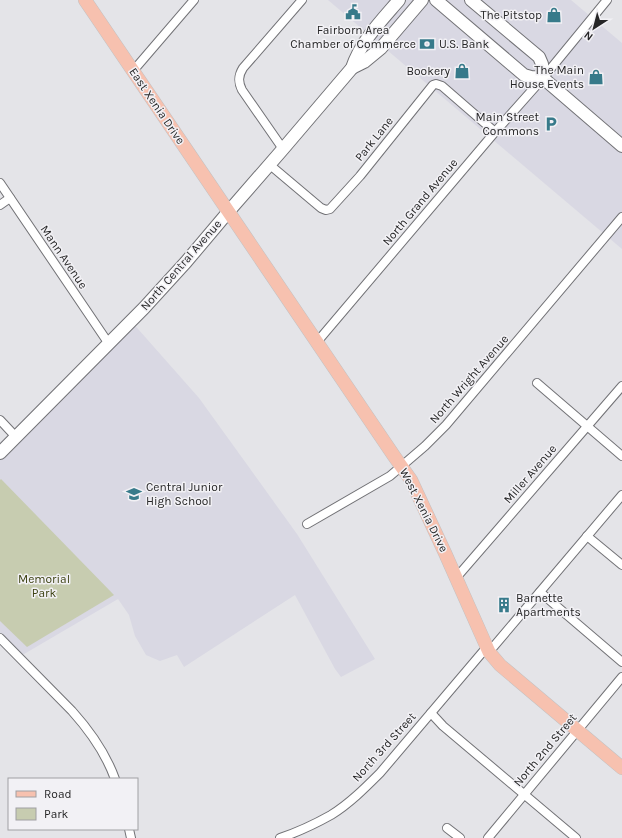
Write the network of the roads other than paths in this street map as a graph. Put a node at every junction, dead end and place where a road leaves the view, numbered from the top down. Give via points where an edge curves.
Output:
1 (85, 0) edge
2 (194, 0) edge
3 (302, 0) edge
4 (399, 0) edge
5 (422, 0) edge
6 (436, 0) edge
7 (471, 0) edge
8 (607, 0) edge
9 (352, 68) junction
10 (133, 71) junction
11 (543, 78) junction
12 (495, 132) junction
13 (622, 146) edge
14 (283, 149) junction
15 (270, 165) junction
16 (0, 183) edge
17 (10, 198) junction
18 (0, 205) edge
19 (229, 211) junction
20 (622, 217) edge
21 (317, 342) junction
22 (109, 344) junction
23 (536, 383) dead end
24 (622, 386) edge
25 (0, 420) edge
26 (587, 426) junction
27 (16, 437) junction
28 (0, 453) edge
29 (622, 456) edge
30 (402, 466) junction
31 (622, 495) edge
32 (307, 524) dead end
33 (587, 536) junction
34 (622, 565) edge
35 (456, 578) junction
36 (540, 592) junction
37 (0, 638) edge
38 (488, 650) junction
39 (622, 662) edge
40 (622, 677) edge
41 (431, 713) junction
42 (577, 730) junction
43 (622, 768) edge
44 (115, 778) edge
45 (524, 794) junction
46 (447, 828) dead end
47 (280, 838) edge
48 (460, 838) edge
49 (488, 838) edge
50 (576, 838) edge

1 - 10 main road, East Xenia Drive
2 - 10 street
3 - 14 street via 243,68 239,76 242,90
4 - 9 street, North Central Avenue via 369,35
5 - 9 street, North Central Avenue via 381,48
6 - 11 street via 524,75
7 - 11 street via 539,57
8 - 11 street, North Grand Avenue
9 - 14 street, North Central Avenue
10 - 19 main road, East Xenia Drive
11 - 12 street, North Grand Avenue
11 - 13 street
12 - 15 street, Park Lane via 442,86 436,84 360,176 326,210
12 - 21 street, North Grand Avenue
14 - 15 street, North Central Avenue
15 - 19 street, North Central Avenue
16 - 17 street, Mann Avenue
17 - 18 street
17 - 22 street, Mann Avenue
19 - 21 main road, West Xenia Drive
19 - 22 street, North Central Avenue via 176,273
20 - 30 street, North Wright Avenue via 446,425
21 - 30 main road, West Xenia Drive
22 - 27 street, North Central Avenue
23 - 26 street
24 - 26 street, Miller Avenue
25 - 27 street
26 - 29 street
26 - 35 street, Miller Avenue
27 - 28 street, North Central Avenue
30 - 32 street, North Wright Avenue via 390,476
30 - 35 main road, West Xenia Drive via 411,480
31 - 33 street, North 3rd Street
33 - 34 street
33 - 36 street, North 3rd Street
35 - 38 main road, West Xenia Drive
36 - 38 street, North 3rd Street
36 - 39 street
37 - 44 street via 82,723 100,748
38 - 41 street, North 3rd Street
38 - 42 main road, West Xenia Drive via 500,665
40 - 42 street, North 2nd Street
41 - 45 street
41 - 47 street, North 3rd Street via 362,791 331,814 306,828
42 - 43 main road, West Xenia Drive
42 - 45 street, North 2nd Street
45 - 49 street, North 2nd Street
45 - 50 street
46 - 48 street

